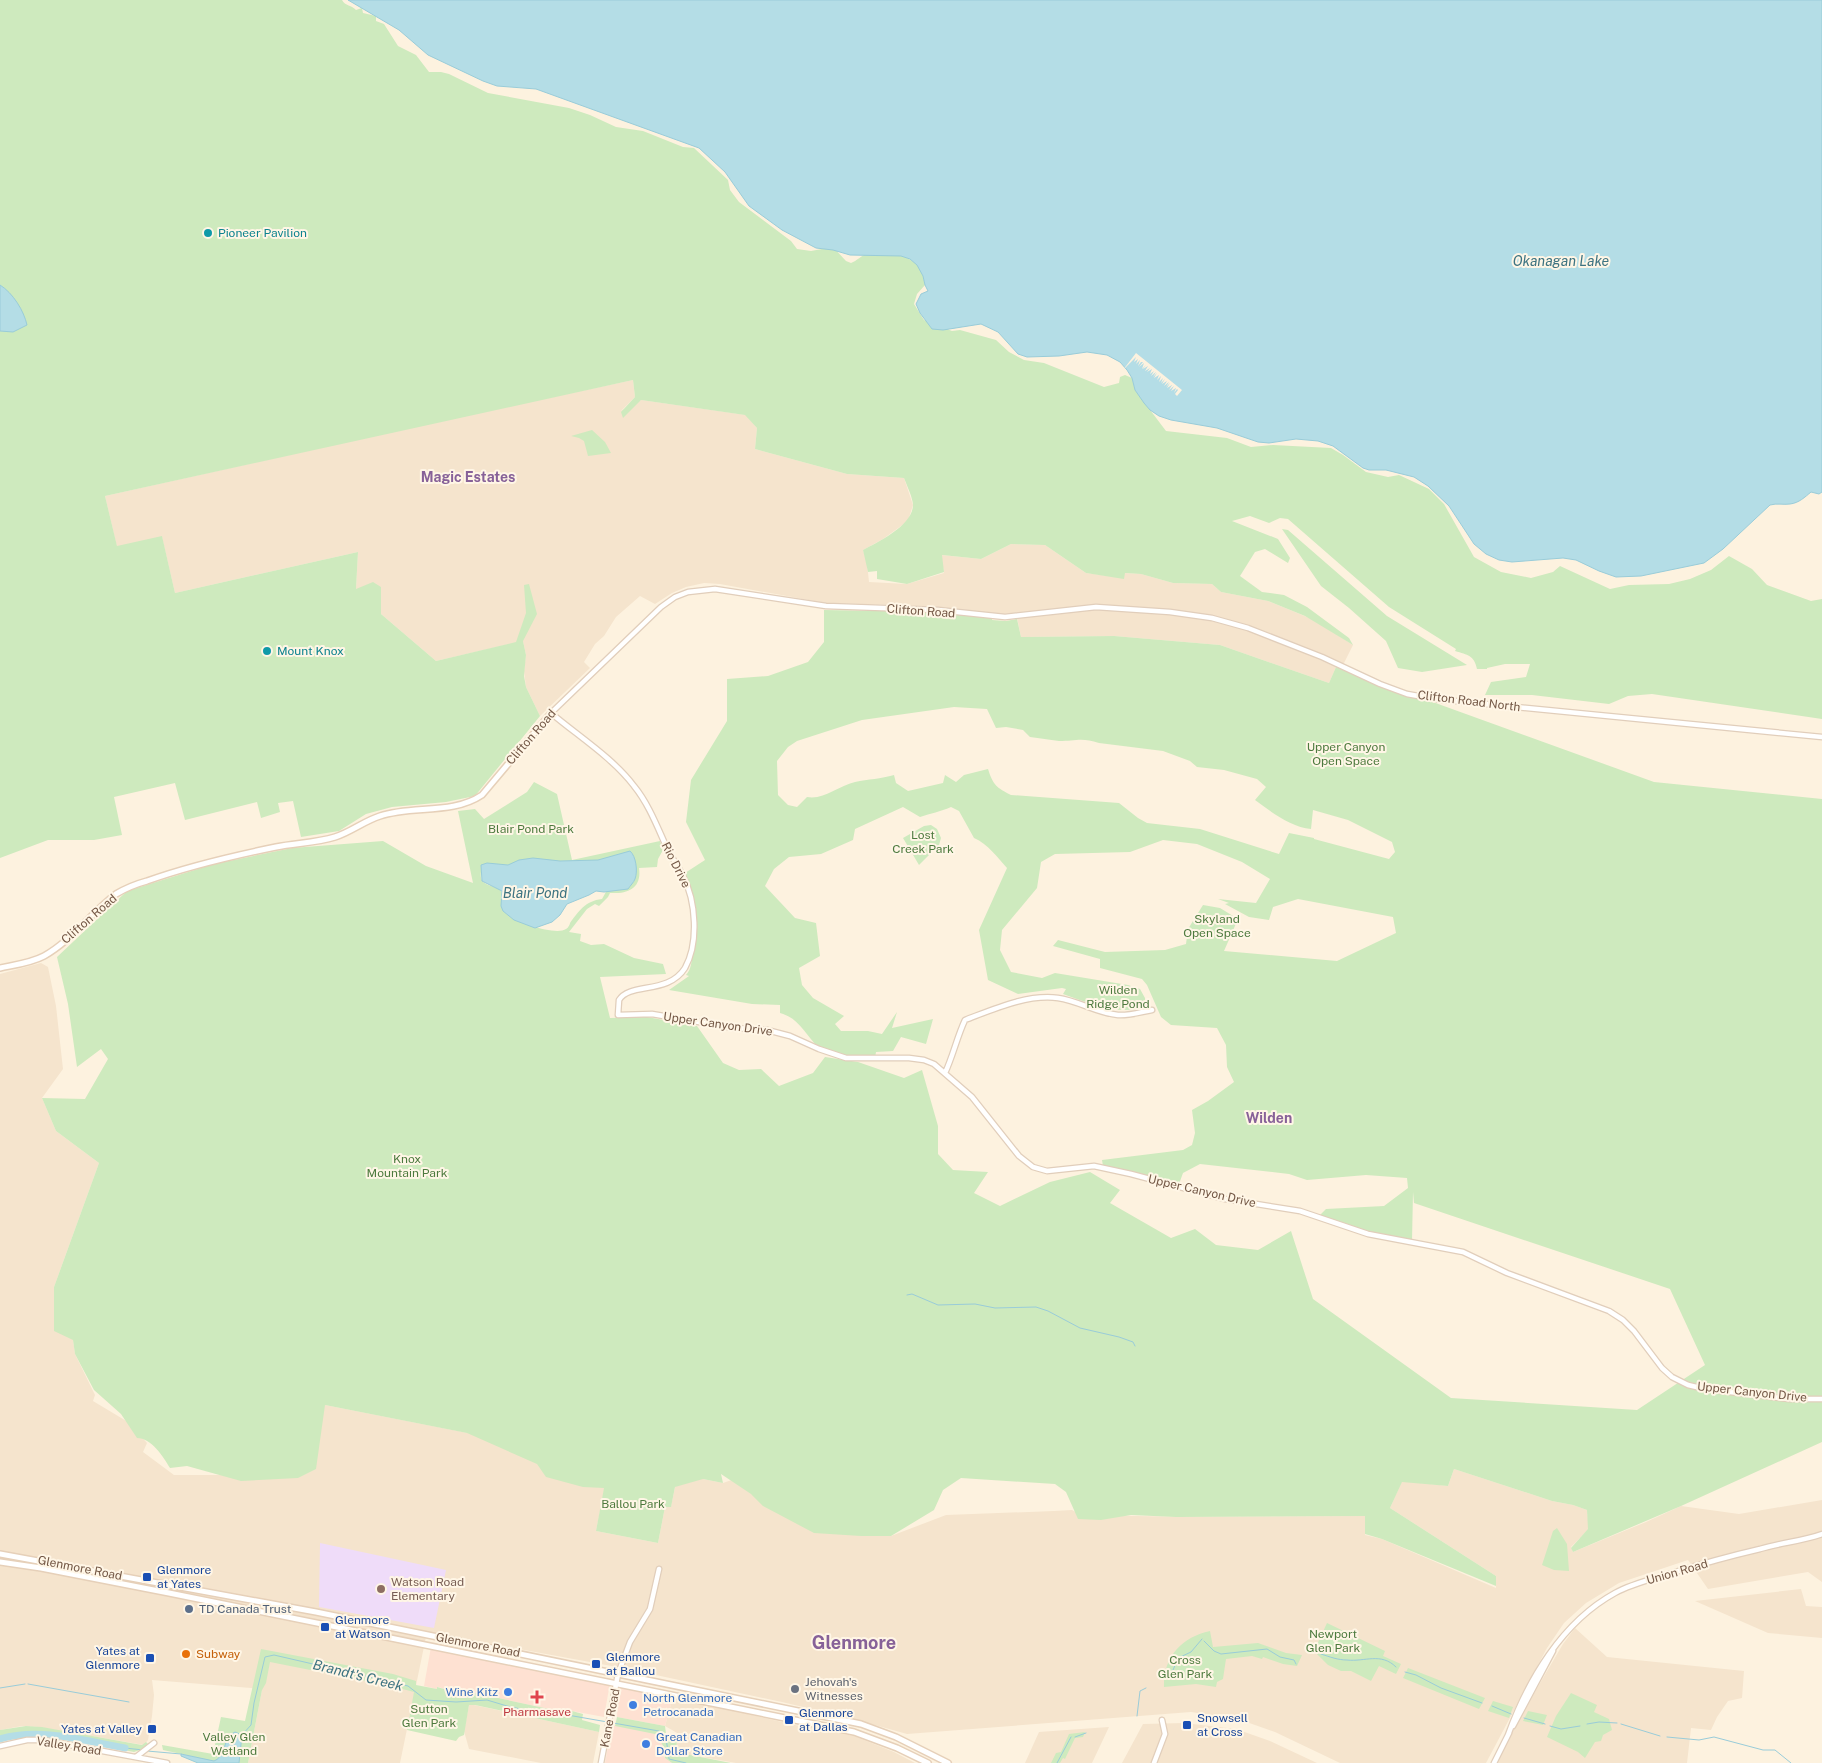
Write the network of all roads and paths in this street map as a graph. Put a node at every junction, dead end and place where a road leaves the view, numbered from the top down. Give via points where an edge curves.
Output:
1 (1070, 610) joint
2 (551, 713) junction
3 (1822, 736) edge
4 (0, 968) edge
5 (1152, 1010) dead end
6 (618, 1015) joint
7 (944, 1073) junction
8 (1822, 1399) edge
9 (1822, 1534) edge
10 (0, 1554) edge
11 (0, 1562) edge
12 (659, 1569) dead end
13 (618, 1674) junction
14 (617, 1683) junction
15 (1162, 1720) dead end
16 (154, 1743) dead end
17 (0, 1746) edge
18 (136, 1757) junction
19 (167, 1763) edge
20 (601, 1763) edge
21 (928, 1763) edge
22 (948, 1763) edge
23 (1154, 1763) edge
24 (1494, 1763) edge

1 - 2 street, Clifton Road via 1005,617 938,610 826,606 715,589 690,592 661,607
1 - 3 street, Clifton Road North via 1128,608 1212,618 1248,628 1407,694 1435,699
2 - 4 main road, Clifton Road via 482,795 471,802 379,816 334,838 210,861 137,884 116,895 57,947 42,956
2 - 6 street, Rio Drive via 634,785 683,876 692,901 692,947 681,974 667,984 626,993 619,1000
5 - 7 street via 1119,1015 1060,998 1044,997 994,1009 965,1020
6 - 7 street, Upper Canyon Drive via 652,1014 734,1028 767,1030 846,1058 909,1058 934,1064
7 - 8 street, Upper Canyon Drive via 972,1097 1019,1156 1033,1167 1047,1171 1094,1166 1225,1199 1300,1211 1372,1235 1463,1252 1508,1273 1609,1311 1634,1331 1662,1368 1688,1385 1789,1399
9 - 24 street, Union Road via 1719,1559 1626,1588 1600,1602 1573,1626 1554,1650
10 - 13 main road, Glenmore Road via 316,1612
11 - 14 main road, Glenmore Road
12 - 13 street, Kane Road via 650,1609 630,1642
13 - 14 street, Kane Road
13 - 22 main road, Glenmore Road via 861,1724
14 - 20 street, Kane Road
14 - 21 main road, Glenmore Road via 854,1732
15 - 23 street via 1165,1734
16 - 18 street
17 - 18 street, Valley Road via 43,1740
18 - 19 street, Valley Road

